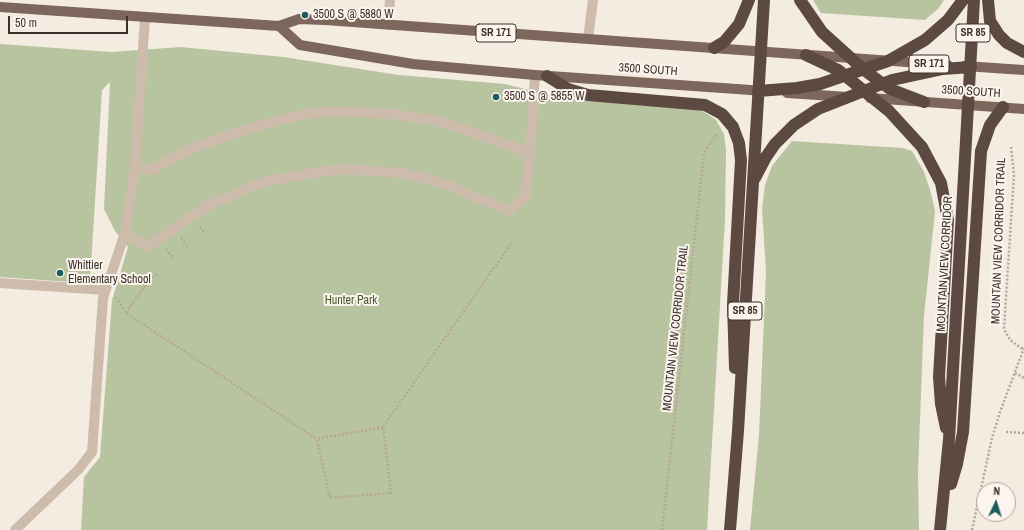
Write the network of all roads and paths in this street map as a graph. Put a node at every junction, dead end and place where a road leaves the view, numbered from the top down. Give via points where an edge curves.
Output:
1 (390, 0) edge
2 (593, 0) edge
3 (749, 0) edge
4 (764, 0) edge
5 (800, 0) edge
6 (963, 0) edge
7 (974, 0) edge
8 (988, 0) edge
9 (0, 7) edge
10 (145, 18) junction
11 (388, 25) junction
12 (279, 26) junction
13 (588, 39) junction
14 (714, 48) junction
15 (761, 51) junction
16 (1024, 52) edge
17 (806, 55) junction
18 (850, 59) junction
19 (888, 61) junction
20 (971, 67) junction
21 (864, 70) junction
22 (1024, 70) edge
23 (541, 76) junction
24 (846, 76) junction
25 (881, 84) junction
26 (864, 90) junction
27 (758, 91) junction
28 (847, 97) junction
29 (874, 99) junction
30 (924, 102) junction
31 (968, 105) junction
32 (1003, 107) junction
33 (1024, 109) edge
34 (718, 133) dead end
35 (1011, 147) dead end
36 (530, 153) junction
37 (135, 167) junction
38 (752, 186) junction
39 (125, 233) junction
40 (512, 242) dead end
41 (157, 274) dead end
42 (0, 284) edge
43 (105, 290) junction
44 (115, 296) dead end
45 (126, 313) junction
46 (1024, 349) edge
47 (1015, 373) junction
48 (1024, 378) edge
49 (383, 427) junction
50 (738, 431) junction
51 (1006, 432) dead end
52 (1024, 433) edge
53 (317, 439) junction
54 (949, 439) junction
55 (943, 504) junction
56 (16, 530) edge
57 (662, 530) edge
58 (730, 530) edge
59 (940, 530) edge
60 (972, 530) edge

1 - 11 lane
2 - 13 lane
3 - 14 highway via 736,29
4 - 15 highway, SR 85
5 - 18 highway via 822,32
6 - 19 highway via 948,20 925,40
7 - 20 highway, MOUNTAIN VIEW CORRIDOR / SR 85
8 - 16 highway via 990,20 999,35 1007,43
9 - 10 main road, 3500 SOUTH / SR 171
10 - 12 main road, 3500 SOUTH / SR 171
10 - 37 lane
11 - 12 main road, 3500 SOUTH / SR 171 via 299,18
11 - 13 main road, 3500 SOUTH / SR 171
12 - 23 main road, 3500 SOUTH via 300,45 413,64
13 - 14 main road, 3500 SOUTH / SR 171
14 - 15 main road, 3500 SOUTH / SR 171
15 - 17 main road, 3500 SOUTH / SR 171
15 - 27 highway, SR 85
17 - 18 main road, 3500 SOUTH / SR 171
17 - 24 highway
18 - 19 main road, 3500 SOUTH / SR 171
18 - 21 highway
19 - 20 main road, 3500 SOUTH / SR 171
19 - 21 highway
20 - 22 main road, 3500 SOUTH / SR 171
20 - 25 highway via 916,74
20 - 31 highway, MOUNTAIN VIEW CORRIDOR / SR 85
21 - 24 highway
21 - 25 highway
23 - 27 main road, 3500 SOUTH
23 - 36 lane
23 - 50 highway via 588,95 705,105 722,114 733,127 739,143 741,160 734,304
24 - 26 highway
24 - 27 highway via 797,88
25 - 26 highway
25 - 30 highway via 901,95
26 - 28 highway
26 - 29 highway
27 - 28 main road, 3500 SOUTH
27 - 38 highway, SR 85
28 - 29 main road, 3500 SOUTH
28 - 38 highway via 818,109 784,135 766,157
29 - 30 main road, 3500 SOUTH
29 - 54 highway via 902,124 922,147 945,195 948,232 939,390
30 - 31 main road, 3500 SOUTH
31 - 32 main road, 3500 SOUTH
31 - 54 highway, MOUNTAIN VIEW CORRIDOR / SR 85
32 - 33 main road, 3500 SOUTH
32 - 55 highway via 990,125 981,151 963,432 957,464
34 - 57 path, MOUNTAIN VIEW CORRIDOR TRAIL via 704,154
35 - 46 path, MOUNTAIN VIEW CORRIDOR TRAIL via 1014,175 1004,325 1010,340
36 - 37 lane via 442,122 393,114 326,111 296,116 237,132 189,150 151,170
36 - 39 lane via 525,196 509,211 445,184 403,173 338,169 266,181 207,206 147,247
37 - 39 lane
38 - 50 highway, SR 85
39 - 43 lane
40 - 49 path
41 - 45 path via 147,283
42 - 43 lane
43 - 56 lane via 102,298 92,452 78,470
44 - 45 path
45 - 53 path
46 - 47 path, MOUNTAIN VIEW CORRIDOR TRAIL
47 - 48 path
47 - 60 path, MOUNTAIN VIEW CORRIDOR TRAIL via 992,438
49 - 53 path
49 - 53 path via 391,493 330,498
50 - 58 highway, SR 85
51 - 52 path
54 - 55 highway, MOUNTAIN VIEW CORRIDOR / SR 85
55 - 59 highway, MOUNTAIN VIEW CORRIDOR / SR 85

